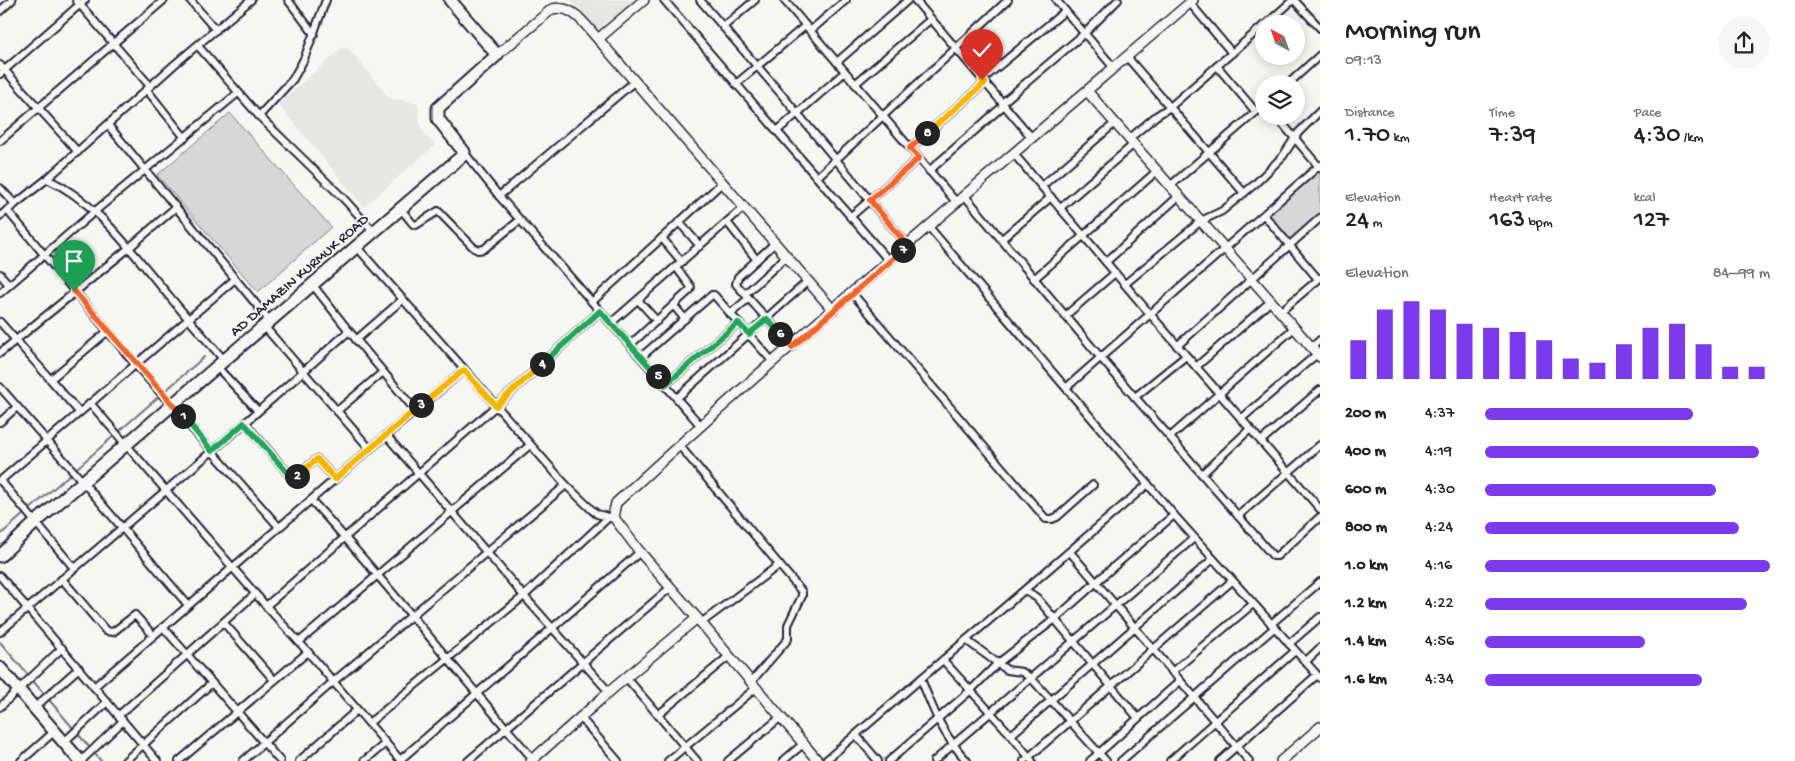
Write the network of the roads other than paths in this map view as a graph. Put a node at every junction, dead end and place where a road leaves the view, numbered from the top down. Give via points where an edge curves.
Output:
1 (12, 0) edge
2 (164, 0) edge
3 (190, 0) edge
4 (251, 0) edge
5 (288, 0) edge
6 (326, 0) edge
7 (450, 0) edge
8 (644, 0) edge
9 (664, 0) edge
10 (700, 0) edge
11 (755, 0) edge
12 (784, 0) edge
13 (846, 0) edge
14 (908, 0) edge
15 (915, 0) edge
16 (1008, 0) edge
17 (1056, 0) edge
18 (1118, 0) edge
19 (1293, 0) edge
20 (1191, 1) edge
21 (80, 2) edge
22 (0, 11) edge
23 (1065, 11) junction
24 (1276, 15) edge
25 (931, 19) junction
26 (805, 26) junction
27 (723, 27) junction
28 (1320, 28) edge
29 (216, 30) junction
30 (810, 31) junction
31 (1255, 33) edge
32 (314, 34) junction
33 (1085, 34) junction
34 (598, 39) junction
35 (113, 43) junction
36 (198, 46) junction
37 (956, 49) junction
38 (1232, 53) junction
39 (497, 55) junction
40 (1127, 56) junction
41 (1320, 56) edge
42 (837, 62) junction
43 (757, 66) junction
44 (1217, 66) junction
45 (1114, 68) junction
46 (2, 70) edge
47 (845, 72) junction
48 (1298, 75) edge
49 (635, 81) junction
50 (984, 82) junction
51 (736, 84) junction
52 (856, 84) junction
53 (148, 88) junction
54 (1087, 91) junction
55 (238, 93) junction
56 (1003, 104) junction
57 (38, 107) junction
58 (1170, 107) junction
59 (1255, 111) edge
60 (1320, 111) edge
61 (796, 113) junction
62 (1255, 113) edge
63 (259, 116) junction
64 (884, 117) junction
65 (1115, 123) junction
66 (108, 125) junction
67 (1284, 125) edge
68 (777, 131) junction
69 (185, 138) junction
70 (1032, 138) junction
71 (1295, 138) junction
72 (0, 141) edge
73 (1131, 142) junction
74 (910, 148) junction
75 (78, 152) junction
76 (464, 152) junction
77 (1210, 152) junction
78 (1014, 154) junction
79 (919, 158) junction
80 (837, 160) junction
81 (1320, 166) edge
82 (146, 170) junction
83 (929, 171) junction
84 (1157, 171) junction
85 (817, 178) junction
86 (47, 179) junction
87 (723, 182) junction
88 (1042, 186) junction
89 (1170, 186) junction
90 (0, 188) edge
91 (1244, 193) junction
92 (499, 196) junction
93 (965, 196) junction
94 (1179, 196) junction
95 (1051, 197) junction
96 (870, 200) junction
97 (957, 203) junction
98 (15, 204) junction
99 (744, 207) junction
100 (176, 208) junction
101 (1060, 208) junction
102 (401, 209) junction
103 (7, 210) junction
104 (94, 212) junction
105 (1264, 215) junction
106 (0, 216) edge
107 (850, 216) junction
108 (1320, 218) edge
109 (520, 220) junction
110 (1201, 221) junction
111 (679, 222) junction
112 (727, 222) junction
113 (929, 227) junction
114 (374, 232) junction
115 (1084, 236) junction
116 (662, 238) junction
117 (1002, 239) junction
118 (775, 243) junction
119 (1290, 245) junction
120 (356, 246) junction
121 (700, 246) junction
122 (908, 246) junction
123 (129, 248) junction
124 (1225, 249) junction
125 (44, 256) junction
126 (787, 256) junction
127 (757, 260) junction
128 (682, 262) junction
129 (889, 262) junction
130 (1106, 262) junction
131 (676, 267) junction
132 (1115, 272) junction
133 (0, 274) edge
134 (1319, 278) edge
135 (234, 279) junction
136 (1034, 279) junction
137 (1252, 280) junction
138 (808, 281) junction
139 (312, 284) junction
140 (1125, 284) junction
141 (9, 285) junction
142 (74, 291) junction
143 (0, 293) edge
144 (852, 293) junction
145 (747, 296) junction
146 (402, 300) junction
147 (638, 300) junction
148 (1271, 301) junction
149 (592, 302) junction
150 (674, 306) junction
151 (833, 310) junction
152 (600, 311) junction
153 (1280, 312) junction
154 (730, 314) junction
155 (1150, 314) junction
156 (1065, 316) junction
157 (189, 319) junction
158 (685, 319) junction
159 (767, 319) junction
160 (657, 321) junction
161 (0, 322) edge
162 (611, 323) junction
163 (738, 323) junction
164 (267, 324) junction
165 (1294, 328) junction
166 (108, 331) junction
167 (349, 332) junction
168 (749, 334) junction
169 (356, 340) junction
170 (1320, 340) edge
171 (16, 341) junction
172 (630, 345) junction
173 (1177, 346) junction
174 (792, 347) junction
175 (0, 353) edge
176 (1316, 353) edge
177 (1186, 356) junction
178 (641, 357) junction
179 (1100, 358) junction
180 (773, 362) junction
181 (136, 364) junction
182 (221, 364) junction
183 (1196, 367) junction
184 (464, 370) junction
185 (303, 372) junction
186 (383, 372) junction
187 (50, 379) junction
188 (665, 385) junction
189 (0, 387) edge
190 (1067, 387) junction
191 (1320, 390) edge
192 (1220, 394) junction
193 (1135, 397) junction
194 (677, 398) junction
195 (90, 403) junction
196 (172, 404) junction
197 (496, 406) junction
198 (17, 407) junction
199 (415, 410) junction
200 (337, 411) junction
201 (79, 412) junction
202 (258, 412) junction
203 (1241, 419) junction
204 (0, 422) edge
205 (244, 423) junction
206 (701, 426) junction
207 (1250, 429) junction
208 (386, 435) junction
209 (1170, 437) junction
210 (46, 440) junction
211 (1260, 441) junction
212 (126, 445) junction
213 (530, 445) junction
214 (679, 445) junction
215 (1320, 445) edge
216 (370, 449) junction
217 (212, 451) junction
218 (420, 473) junction
219 (1288, 473) junction
220 (1202, 474) junction
221 (335, 479) junction
222 (0, 480) edge
223 (84, 482) junction
224 (1148, 484) junction
225 (566, 485) junction
226 (1092, 486) dead end
227 (166, 490) junction
228 (311, 500) junction
229 (1317, 500) edge
230 (1320, 509) edge
231 (452, 512) junction
232 (1174, 515) junction
233 (1238, 516) junction
234 (1320, 517) edge
235 (612, 518) junction
236 (36, 522) junction
237 (122, 527) junction
238 (279, 527) junction
239 (346, 538) junction
240 (1194, 538) junction
241 (486, 552) junction
242 (640, 552) junction
243 (1070, 552) junction
244 (0, 556) edge
245 (1212, 559) junction
246 (779, 565) junction
247 (233, 567) junction
248 (74, 568) junction
249 (378, 575) junction
250 (0, 576) edge
251 (62, 578) junction
252 (1232, 582) junction
253 (1320, 582) edge
254 (1096, 583) junction
255 (671, 587) junction
256 (1025, 590) junction
257 (256, 594) junction
258 (524, 596) junction
259 (1253, 604) junction
260 (188, 605) junction
261 (266, 606) junction
262 (1115, 606) junction
263 (28, 608) junction
264 (412, 616) junction
265 (1320, 616) edge
266 (1055, 619) junction
267 (699, 620) junction
268 (224, 623) junction
269 (1272, 626) junction
270 (163, 627) junction
271 (554, 628) junction
272 (1134, 628) junction
273 (0, 632) edge
274 (153, 635) junction
275 (966, 640) junction
276 (300, 642) junction
277 (1073, 642) junction
278 (1289, 644) junction
279 (62, 648) junction
280 (1320, 648) edge
281 (1153, 650) junction
282 (1295, 651) junction
283 (308, 652) junction
284 (188, 654) junction
285 (729, 656) junction
286 (447, 659) junction
287 (943, 660) junction
288 (583, 662) junction
289 (1305, 662) junction
290 (997, 664) junction
291 (1092, 664) junction
292 (0, 668) edge
293 (79, 668) junction
294 (1172, 672) junction
295 (1318, 676) edge
296 (626, 677) junction
297 (1031, 678) junction
298 (921, 679) junction
299 (274, 680) junction
300 (1180, 681) junction
301 (333, 682) junction
302 (212, 683) junction
303 (753, 685) junction
304 (94, 687) junction
305 (1110, 687) junction
306 (18, 690) junction
307 (971, 690) junction
308 (609, 692) junction
309 (477, 694) junction
310 (1194, 697) junction
311 (1051, 701) junction
312 (107, 702) junction
313 (0, 707) edge
314 (34, 708) junction
315 (358, 710) junction
316 (237, 712) junction
317 (991, 712) junction
318 (658, 715) junction
319 (118, 716) junction
320 (580, 717) junction
321 (781, 717) junction
322 (1138, 718) junction
323 (936, 719) junction
324 (1070, 721) junction
325 (123, 722) junction
326 (1215, 722) junction
327 (368, 723) junction
328 (1320, 727) edge
329 (506, 729) junction
330 (55, 731) junction
331 (856, 735) junction
332 (1011, 735) junction
333 (64, 742) junction
334 (264, 742) junction
335 (386, 743) junction
336 (803, 744) junction
337 (143, 745) junction
338 (952, 745) junction
339 (1237, 746) junction
340 (684, 747) junction
341 (1099, 753) junction
342 (308, 758) edge
343 (536, 759) edge
344 (400, 760) edge
345 (615, 760) edge
346 (1028, 760) edge
347 (21, 761) edge
348 (80, 761) edge
349 (125, 761) edge
350 (157, 761) edge
351 (179, 761) edge
352 (243, 761) edge
353 (280, 761) edge
354 (299, 761) edge
355 (364, 761) edge
356 (468, 761) edge
357 (668, 761) edge
358 (697, 761) edge
359 (728, 761) edge
360 (783, 761) edge
361 (818, 761) edge
362 (825, 761) edge
363 (878, 761) edge
364 (889, 761) edge
365 (934, 761) edge
366 (967, 761) edge
367 (1090, 761) edge
368 (1106, 761) edge
369 (1121, 761) edge
370 (1170, 761) edge
371 (1220, 761) edge
372 (1249, 761) edge
373 (1281, 761) edge

1 - 22 street
2 - 35 street
3 - 29 street
4 - 29 street
5 - 32 street
6 - 32 street
7 - 39 highway
8 - 34 street
9 - 51 street
10 - 27 street
11 - 27 street
12 - 26 street
13 - 30 street
14 - 42 street
15 - 25 street
16 - 37 street
17 - 23 street
18 - 33 street
19 - 24 street
19 - 28 street
20 - 38 street
20 - 40 street
21 - 35 street
21 - 46 street
23 - 33 street
23 - 50 street
25 - 37 street
25 - 52 street
26 - 30 street
26 - 43 street
27 - 43 street
29 - 36 street
30 - 42 street
31 - 38 street
32 - 63 street via 293,79
33 - 45 street
33 - 56 street
34 - 39 street via 577,16 561,7 552,9
34 - 49 street
35 - 53 street
35 - 57 street
36 - 53 street
36 - 55 street
37 - 50 street
37 - 64 street
38 - 44 street
39 - 76 highway via 438,108 438,119
40 - 45 street
40 - 58 street
41 - 48 street
42 - 47 street
43 - 51 street
43 - 61 street
44 - 58 street
44 - 59 street
45 - 54 street
46 - 57 street
47 - 52 street
47 - 61 street
49 - 87 street
49 - 92 street
50 - 56 street
50 - 74 street
51 - 68 street
52 - 64 street
53 - 66 street
53 - 69 street
54 - 65 street
54 - 70 street
55 - 63 street
55 - 69 street
56 - 70 street
56 - 83 street
57 - 72 street
57 - 75 street
58 - 73 street via 1156,116
58 - 77 street
60 - 71 street
61 - 68 street
61 - 80 street
62 - 77 street
63 - 114 street
64 - 74 street
64 - 80 street
65 - 73 street
65 - 88 street
66 - 75 street
66 - 82 street
67 - 71 street
68 - 85 street
69 - 82 street
70 - 78 street
71 - 81 street
71 - 91 street via 1283,156
73 - 84 street
73 - 101 street
74 - 79 street
75 - 86 street
76 - 92 street
76 - 102 highway, AD DAMAZIN KURMUK ROAD
77 - 89 street
77 - 91 street
78 - 88 street
78 - 93 street
79 - 83 street
79 - 96 street
80 - 85 street
80 - 96 street
81 - 105 street
82 - 100 street
82 - 104 street
83 - 97 street
84 - 89 street
84 - 115 street
85 - 107 street
86 - 98 street
86 - 104 street via 67,189
87 - 99 street
87 - 111 street
88 - 95 street
89 - 94 street
90 - 98 street
91 - 110 street via 1222,211
92 - 109 street
93 - 97 street
93 - 117 street
94 - 110 street
94 - 130 street
95 - 101 street
95 - 117 street
96 - 107 street
96 - 122 street
97 - 113 street
98 - 103 street
99 - 112 street
99 - 118 street
100 - 123 street
100 - 135 street
101 - 115 street
102 - 109 street via 416,225 438,211 478,250 484,249
102 - 114 highway, AD DAMAZIN KURMUK ROAD
103 - 106 street
103 - 125 street
104 - 123 street
104 - 125 street
105 - 119 street
105 - 124 street
107 - 129 street
108 - 119 street
109 - 149 street
110 - 124 street
110 - 140 street
111 - 116 street
111 - 121 street
112 - 121 street
112 - 127 street
113 - 122 street
113 - 190 street
114 - 120 highway, AD DAMAZIN KURMUK ROAD
115 - 130 street
115 - 136 street
116 - 128 street
116 - 149 street
117 - 136 street
118 - 126 street
118 - 127 street
119 - 134 street
119 - 137 street
120 - 139 highway, AD DAMAZIN KURMUK ROAD
120 - 146 street
121 - 128 street
122 - 129 street
123 - 142 street
123 - 157 street
124 - 137 street
124 - 155 street
125 - 141 street
125 - 142 street
126 - 138 street
126 - 145 street
127 - 145 street via 736,281
128 - 131 street
129 - 144 street
130 - 132 street
131 - 147 street
131 - 150 street via 691,288
132 - 140 street
132 - 156 street
133 - 141 street
134 - 153 street
135 - 157 street
135 - 164 street
136 - 156 street
137 - 148 street
137 - 173 street
138 - 151 street
138 - 159 street
139 - 164 highway, AD DAMAZIN KURMUK ROAD
139 - 167 street
140 - 155 street
141 - 143 street
142 - 166 street
142 - 171 street
144 - 151 street
144 - 226 street via 1046,519 1057,517
145 - 154 street
145 - 159 street
146 - 169 street
146 - 184 street
147 - 160 street
147 - 162 street
148 - 153 street
148 - 183 street
149 - 152 street
150 - 158 street
150 - 160 street
151 - 174 street
152 - 162 street
152 - 197 street
153 - 165 street
154 - 158 street via 712,294
154 - 163 street
155 - 173 street
155 - 179 street
156 - 179 street
157 - 181 street
157 - 182 street
158 - 178 street
159 - 168 street
159 - 174 street
160 - 172 street
161 - 171 street
162 - 172 street
163 - 168 street
163 - 188 street
164 - 182 highway, AD DAMAZIN KURMUK ROAD
164 - 185 street
165 - 176 street
165 - 192 street
166 - 181 street
166 - 187 street
167 - 169 street
167 - 185 street
168 - 180 street
168 - 194 street
169 - 186 street
170 - 176 street
171 - 175 street
171 - 187 street
172 - 178 street
173 - 177 street
174 - 180 street
176 - 203 street
177 - 183 street
177 - 193 street
178 - 188 street
179 - 190 street
179 - 193 street
180 - 206 street
181 - 195 street
181 - 196 street
182 - 196 highway, AD DAMAZIN KURMUK ROAD
182 - 202 street
183 - 192 street
184 - 197 street
184 - 199 street
185 - 200 street
185 - 202 street
186 - 199 street
186 - 200 street
187 - 201 street
188 - 194 street
189 - 198 street
190 - 224 street
191 - 211 street
192 - 203 street
192 - 209 street
193 - 209 street
194 - 206 street
195 - 201 street
195 - 212 street
196 - 212 highway, AD DAMAZIN KURMUK ROAD
196 - 217 street
197 - 213 street
197 - 218 street
198 - 204 street
198 - 210 street
199 - 208 street
200 - 216 street
201 - 210 street
202 - 205 street
203 - 207 street
205 - 217 street
205 - 221 street via 291,477 295,478 317,459
206 - 214 street
207 - 211 street
207 - 220 street
208 - 216 street
208 - 218 street
209 - 220 street
210 - 222 street
210 - 223 street
211 - 219 street
212 - 223 highway, AD DAMAZIN KURMUK ROAD
212 - 227 street
213 - 225 street
213 - 231 street
214 - 235 street via 616,503
214 - 246 street
215 - 219 street
216 - 221 street
217 - 227 street
217 - 238 street
218 - 231 street
218 - 239 street
219 - 229 street
219 - 233 street
220 - 233 street
221 - 228 street
222 - 236 street
223 - 236 highway, AD DAMAZIN KURMUK ROAD
223 - 237 street
224 - 232 street
224 - 243 street
225 - 235 street via 597,514
225 - 241 street
227 - 237 street
227 - 247 street
228 - 238 street
228 - 239 street
229 - 230 street
231 - 241 street
231 - 249 street
232 - 240 street
232 - 254 street
233 - 234 street via 1275,557
235 - 242 street
235 - 258 street
236 - 244 highway, AD DAMAZIN KURMUK ROAD
236 - 248 street
237 - 248 street
237 - 260 street
238 - 247 street
239 - 249 street
239 - 261 street
240 - 245 street
240 - 262 street
241 - 258 street
241 - 264 street
242 - 255 street
242 - 271 street
243 - 254 street
243 - 256 street
245 - 252 street
245 - 272 street
246 - 267 street
246 - 303 street via 800,588 802,596 788,625 788,639
247 - 257 street
247 - 260 street
248 - 251 street
249 - 264 street
249 - 276 street
250 - 263 street
251 - 263 street
251 - 274 street via 106,631 113,632 135,615
252 - 259 street
252 - 281 street
253 - 269 street
254 - 262 street
254 - 266 street
255 - 267 street
255 - 288 street
256 - 266 street via 1037,598
256 - 275 street
257 - 261 street
257 - 268 street
258 - 271 street
258 - 286 street
259 - 269 street
259 - 294 street
260 - 270 street
261 - 276 street
262 - 272 street
262 - 277 street
263 - 273 street
263 - 279 street
264 - 286 street
264 - 301 street
265 - 278 street
266 - 277 street
266 - 290 street
267 - 285 street
267 - 296 street
268 - 284 street
268 - 299 street
269 - 278 street
269 - 310 street
270 - 274 street
270 - 284 street
271 - 288 street
271 - 309 street
272 - 281 street
272 - 291 street
274 - 304 street
275 - 287 street
275 - 290 street
276 - 283 street
277 - 291 street
277 - 297 street
278 - 282 street
279 - 293 street
279 - 306 street
280 - 289 street
281 - 294 street
281 - 305 street
282 - 289 street
282 - 326 street
283 - 299 street
283 - 301 street
284 - 302 street
284 - 319 street
285 - 303 street
285 - 318 street
286 - 309 street
286 - 327 street
287 - 298 street
287 - 307 street
288 - 308 street
288 - 329 street
289 - 295 street
290 - 297 street
290 - 307 street
291 - 305 street
291 - 311 street
292 - 306 highway
293 - 304 street
293 - 314 street
294 - 300 street
295 - 339 street
296 - 308 street
296 - 318 street
297 - 311 street
297 - 317 street
298 - 323 street
298 - 331 street
299 - 316 street
300 - 310 street
300 - 322 street
301 - 315 street
301 - 334 street
302 - 316 street
302 - 337 street
303 - 321 street
303 - 340 street
304 - 312 street
305 - 322 street
305 - 324 street
306 - 313 street
306 - 314 highway
307 - 317 street
307 - 323 street
308 - 320 street
309 - 329 street
309 - 344 street
310 - 326 street
310 - 369 street
311 - 324 street
311 - 332 street
312 - 319 street
312 - 333 street
314 - 330 highway
315 - 327 street
315 - 342 street
316 - 334 street
316 - 351 street
317 - 332 street
317 - 338 street
318 - 340 street
319 - 325 street
320 - 343 street
320 - 345 street
321 - 336 street
321 - 359 street
322 - 341 street
323 - 338 street
323 - 364 street
324 - 341 street
324 - 346 street
325 - 337 street
325 - 348 street
326 - 339 street
326 - 370 street
327 - 335 street
328 - 373 street
329 - 343 street
329 - 356 street
330 - 333 highway
330 - 347 street
331 - 362 street
331 - 363 street
332 - 346 street
333 - 348 highway
334 - 352 street
334 - 353 street
335 - 344 street
335 - 355 street
336 - 360 street
336 - 361 street
337 - 349 street
337 - 350 street
338 - 365 street
338 - 366 street
339 - 371 street
339 - 372 street
340 - 357 street
340 - 358 street
341 - 367 street
341 - 368 street
342 - 354 street

